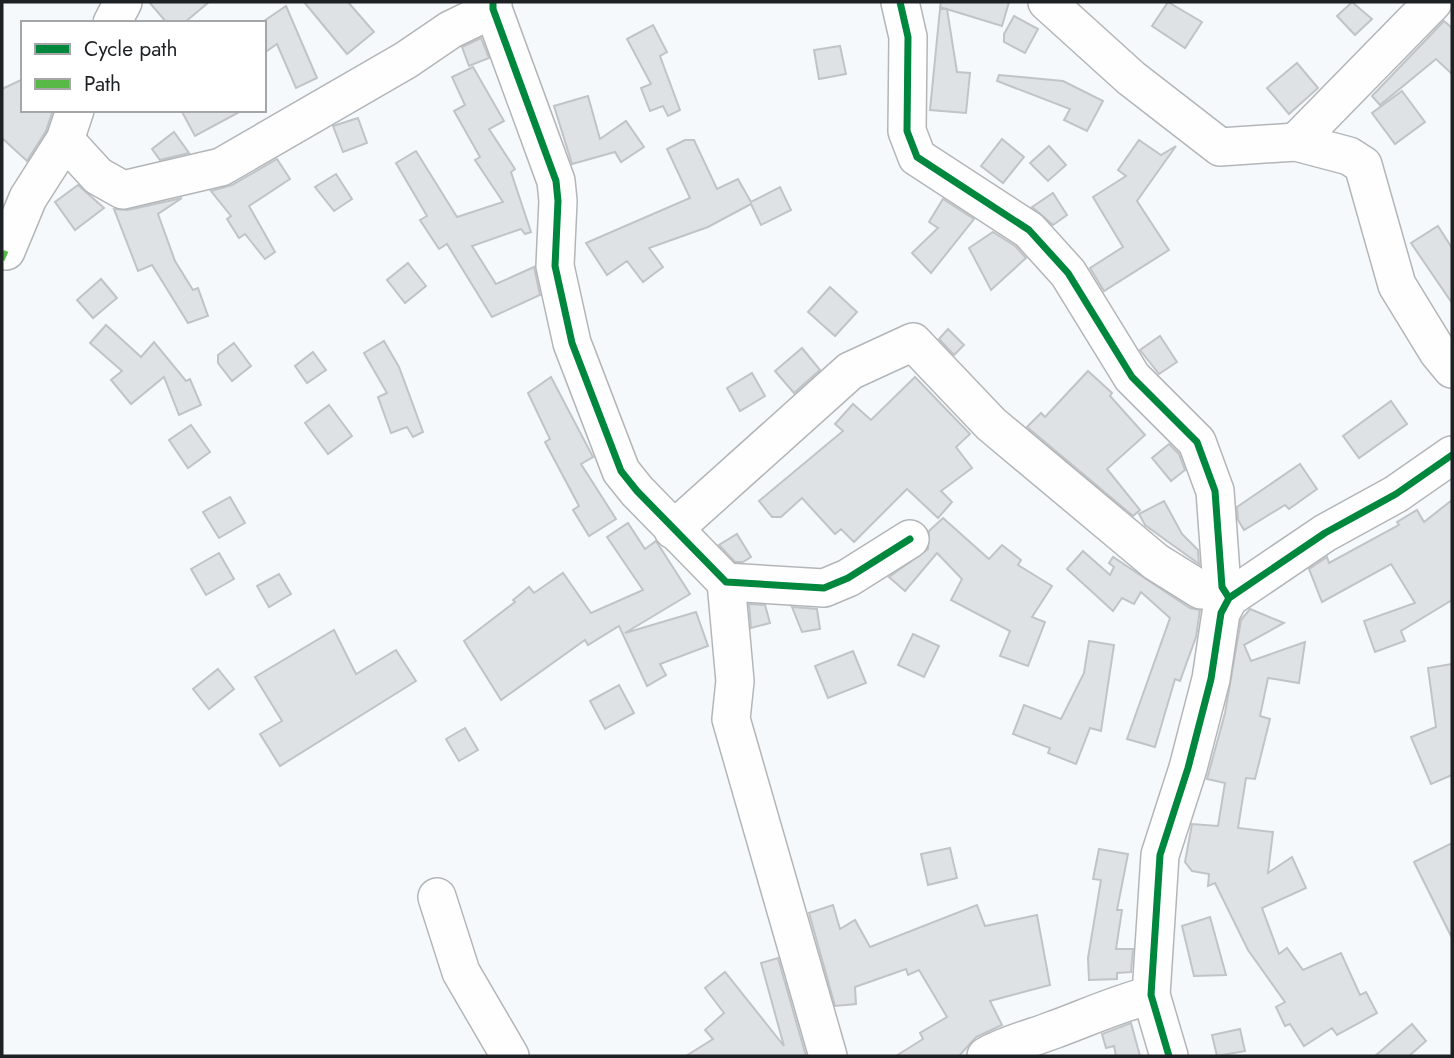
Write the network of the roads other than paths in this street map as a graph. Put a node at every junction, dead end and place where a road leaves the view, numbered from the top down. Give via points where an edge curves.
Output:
1 (122, 2) edge
2 (901, 2) edge
3 (1047, 2) edge
4 (1433, 2) edge
5 (493, 5) edge
6 (113, 21) edge
7 (70, 125) edge
8 (1296, 142) junction
9 (6, 251) dead end
10 (1452, 369) edge
11 (1452, 454) edge
12 (673, 530) junction
13 (911, 539) dead end
14 (726, 582) junction
15 (1226, 592) junction
16 (437, 897) dead end
17 (1151, 995) junction
18 (510, 1056) edge
19 (828, 1056) edge
20 (986, 1056) edge
21 (1169, 1056) edge

1 - 6 street
2 - 15 street via 908,37 907,131 917,157 1029,230 1068,273 1132,377 1197,442 1215,491
3 - 8 street via 1131,78 1215,144 1225,148
4 - 8 street
5 - 7 street via 221,167 123,190 98,176
5 - 12 street via 555,181 555,266 572,343 621,471
7 - 9 street via 28,198
8 - 10 street via 1349,156 1363,165 1397,285
11 - 15 street via 1396,494
12 - 14 street
12 - 15 street via 850,371 913,342 991,424 1156,562 1201,590
13 - 14 street via 824,588
14 - 19 street via 734,681 731,719
15 - 17 street via 1211,679 1160,855
16 - 18 street via 461,972
17 - 20 street via 1108,1006
17 - 21 street

